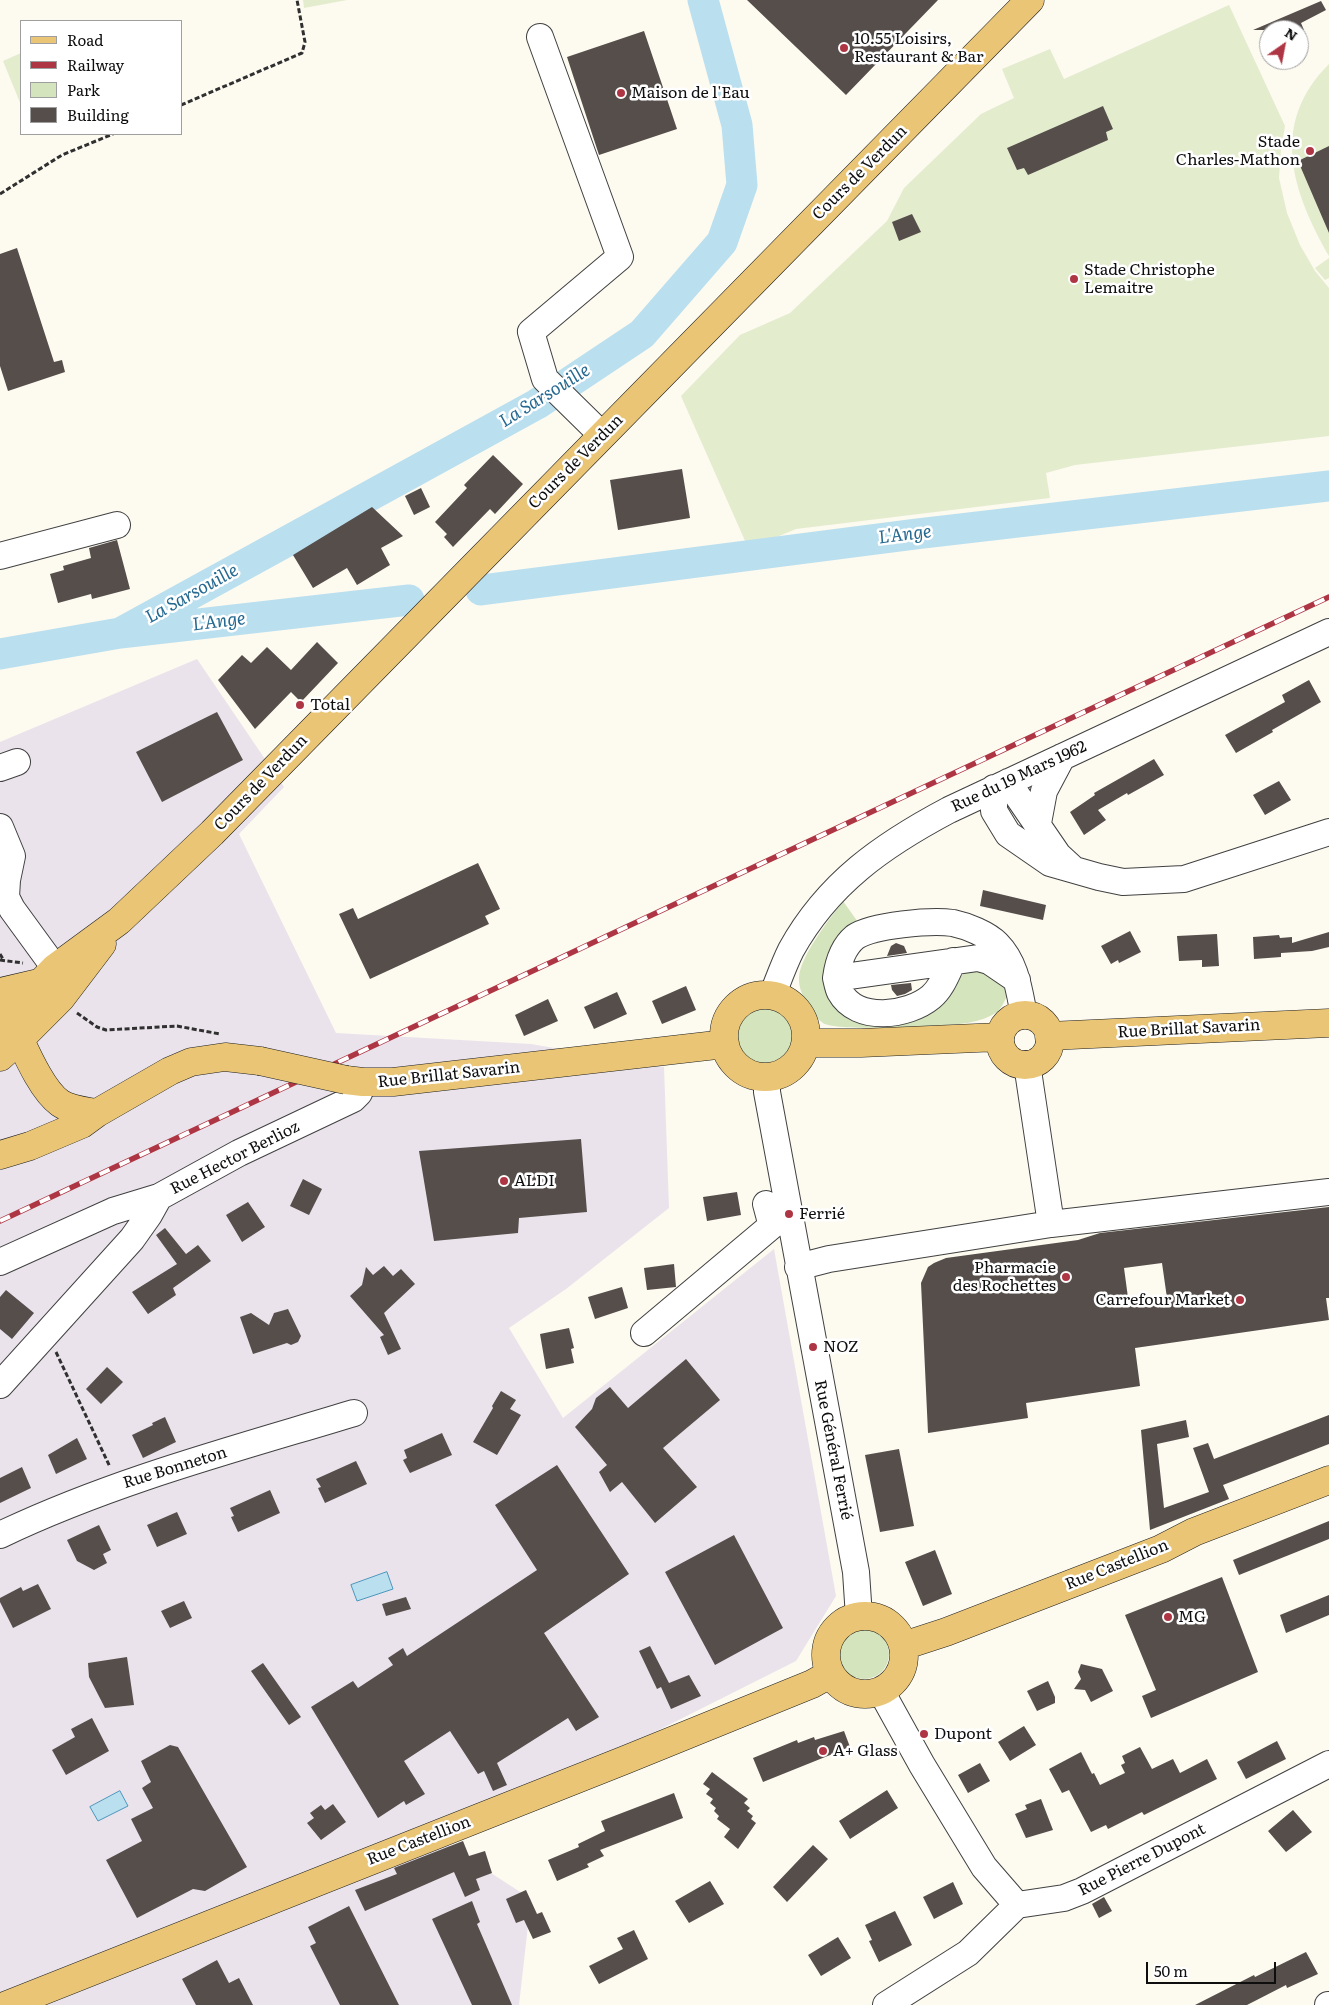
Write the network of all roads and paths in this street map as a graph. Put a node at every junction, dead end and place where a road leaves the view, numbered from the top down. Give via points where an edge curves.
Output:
1 (297, 0) edge
2 (1030, 0) edge
3 (540, 37) dead end
4 (182, 105) edge
5 (111, 135) edge
6 (0, 194) edge
7 (602, 435) junction
8 (117, 525) dead end
9 (0, 556) edge
10 (1329, 632) edge
11 (1062, 757) junction
12 (1001, 785) junction
13 (949, 810) junction
14 (1038, 823) junction
15 (0, 827) edge
16 (1329, 832) edge
17 (1008, 834) junction
18 (1075, 871) junction
19 (0, 954) edge
20 (1, 959) edge
21 (953, 961) junction
22 (836, 978) junction
23 (1017, 980) junction
24 (49, 983) junction
25 (772, 996) junction
26 (6, 1014) edge
27 (1024, 1015) junction
28 (1329, 1023) edge
29 (186, 1027) dead end
30 (1049, 1036) junction
31 (1000, 1037) junction
32 (806, 1042) junction
33 (725, 1044) junction
34 (0, 1057) edge
35 (1027, 1064) junction
36 (767, 1077) junction
37 (355, 1081) junction
38 (97, 1113) junction
39 (0, 1155) edge
40 (1329, 1192) edge
41 (159, 1197) junction
42 (777, 1215) junction
43 (1051, 1224) junction
44 (0, 1262) edge
45 (798, 1267) junction
46 (644, 1333) dead end
47 (47, 1334) junction
48 (0, 1385) edge
49 (354, 1413) dead end
50 (1329, 1480) edge
51 (119, 1485) junction
52 (0, 1535) edge
53 (859, 1616) junction
54 (903, 1646) junction
55 (830, 1674) junction
56 (881, 1691) junction
57 (1329, 1764) edge
58 (1016, 1905) junction
59 (7, 2005) edge
60 (886, 2005) edge

1 - 4 path via 305,42 302,53
2 - 7 main road, Cours de Verdun
3 - 7 street via 620,257 531,332 545,379
5 - 6 path via 62,155
7 - 24 main road, Cours de Verdun via 219,826 120,921
8 - 9 street
10 - 11 street, Rue du 19 Mars 1962
11 - 12 street, Rue du 19 Mars 1962
11 - 14 street via 1044,792
12 - 13 street, Rue du 19 Mars 1962
12 - 14 street
12 - 17 street via 994,811
13 - 17 street
13 - 25 street, Rue du 19 Mars 1962 via 880,851 826,900 791,951
14 - 18 street via 1058,855
15 - 24 street via 12,856 6,897
16 - 18 street via 1184,879 1123,882
17 - 18 street via 1050,863
19 - 20 path
20 - 24 path via 25,963
21 - 22 street
21 - 22 street via 932,996 905,1010 887,1013 861,1009 850,1002 840,992
21 - 23 street via 978,958 989,961
22 - 23 street via 842,954 854,938 880,928 933,922 954,924 997,944 1010,960
23 - 27 street
24 - 26 main road, Cours de Verdun
24 - 26 main road
24 - 29 path via 84,1019 106,1030
25 - 32 main road via 785,1000 796,1009 803,1021
25 - 33 main road via 750,998 736,1008 727,1021
26 - 34 main road, Cours de Verdun
26 - 38 main road via 46,1091 61,1104
27 - 30 main road via 1043,1023
27 - 31 main road via 1005,1024
28 - 30 main road, Rue Brillat Savarin
30 - 35 main road via 1047,1052 1035,1063
31 - 32 main road
31 - 35 main road via 1002,1051 1007,1057 1019,1064
32 - 36 main road via 800,1058 792,1067
33 - 36 main road via 737,1066 748,1073
33 - 37 main road, Rue Brillat Savarin via 393,1082
35 - 43 street
36 - 42 street, Rue Général Ferrié
37 - 38 main road, Rue Brillat Savarin, bridge via 225,1057 191,1062 170,1071
37 - 41 street, Rue Hector Berlioz via 359,1093 353,1099 239,1153
38 - 39 main road, Rue Brillat Savarin via 82,1124
40 - 43 street
41 - 44 street via 113,1211
41 - 47 street, Rue Hector Berlioz via 132,1239
42 - 45 street, Rue Général Ferrié
42 - 46 street
43 - 45 street via 829,1258
45 - 53 street, Rue Général Ferrié via 856,1572
47 - 48 street, Rue Hector Berlioz
47 - 51 path
49 - 51 street, Rue Bonneton
50 - 54 main road, Rue Castellion via 1194,1532 1161,1549
51 - 52 street, Rue Bonneton
53 - 54 main road via 882,1620 892,1627
53 - 55 main road via 847,1620 830,1636 826,1647
54 - 56 main road via 901,1671
55 - 56 main road via 843,1688 854,1693 865,1695
55 - 59 main road, Rue Castellion via 625,1760
56 - 58 street via 984,1867
57 - 58 street, Rue Pierre Dupont via 1082,1891 1064,1898
58 - 60 street via 968,1953

